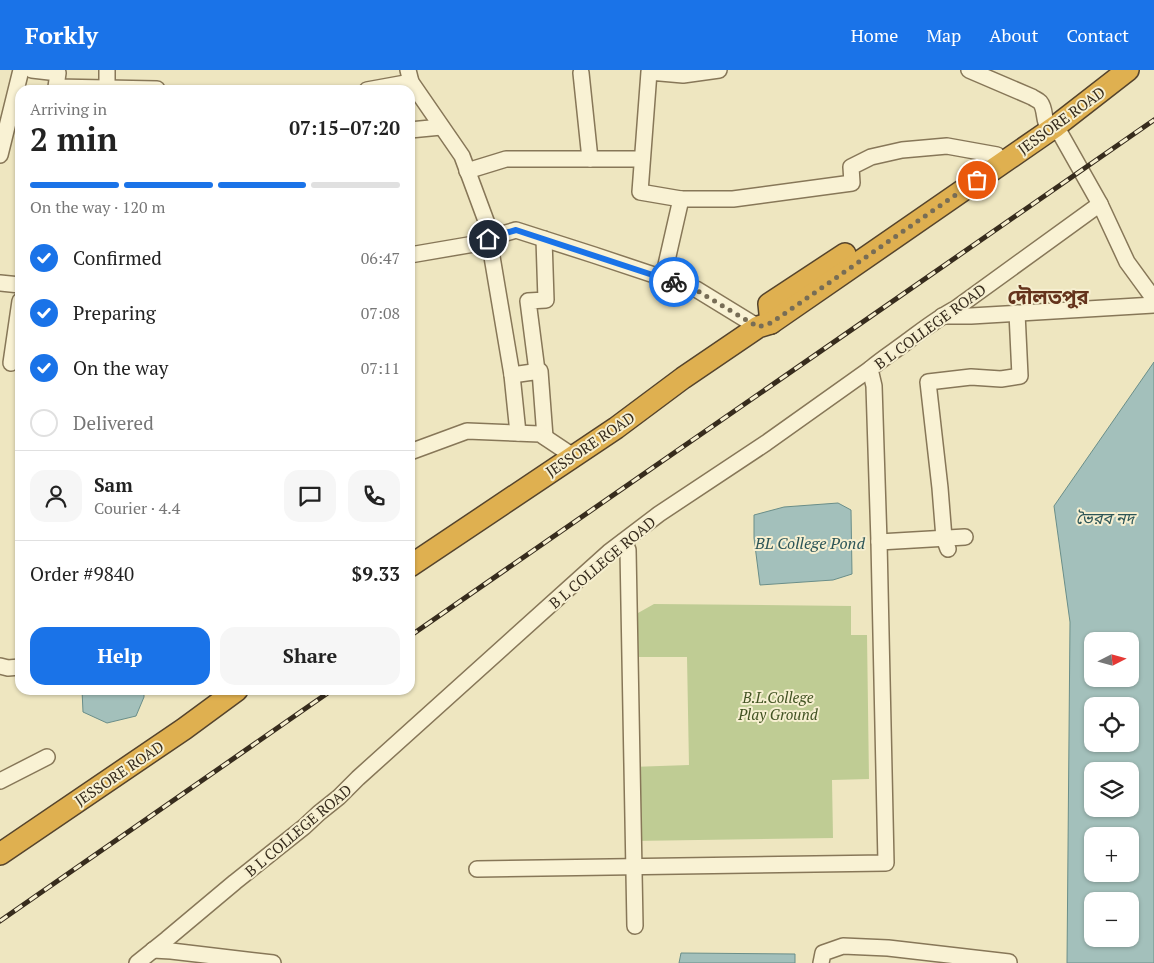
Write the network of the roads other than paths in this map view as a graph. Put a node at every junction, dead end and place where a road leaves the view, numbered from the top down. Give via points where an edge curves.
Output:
1 (21, 70) edge
2 (32, 70) edge
3 (107, 70) edge
4 (719, 70) edge
5 (971, 70) edge
6 (1113, 70) edge
7 (1128, 70) edge
8 (581, 73) dead end
9 (410, 76) edge
10 (17, 85) edge
11 (56, 85) edge
12 (107, 85) edge
13 (382, 85) edge
14 (15, 94) edge
15 (1051, 125) junction
16 (442, 126) junction
17 (415, 129) edge
18 (0, 154) edge
19 (997, 155) junction
20 (590, 159) junction
21 (642, 159) junction
22 (467, 171) junction
23 (681, 199) junction
24 (1100, 204) junction
25 (490, 238) junction
26 (544, 239) junction
27 (415, 254) edge
28 (663, 278) junction
29 (0, 283) edge
30 (15, 284) edge
31 (1154, 299) edge
32 (1154, 305) edge
33 (1017, 313) junction
34 (940, 316) junction
35 (765, 325) junction
36 (15, 332) edge
37 (10, 362) edge
38 (870, 369) junction
39 (537, 371) junction
40 (512, 375) junction
41 (518, 433) junction
42 (545, 437) junction
43 (415, 450) edge
44 (573, 456) junction
45 (965, 537) dead end
46 (624, 541) junction
47 (879, 542) junction
48 (946, 544) junction
49 (415, 563) edge
50 (0, 666) edge
51 (15, 667) edge
52 (230, 695) edge
53 (47, 757) dead end
54 (0, 781) edge
55 (0, 854) edge
56 (634, 867) junction
57 (477, 869) dead end
58 (635, 926) dead end
59 (152, 950) junction
60 (172, 957) edge
61 (1009, 962) dead end
62 (137, 963) edge
63 (273, 963) edge
64 (821, 963) edge

1 - 10 street
2 - 11 street via 58,73
3 - 12 street
4 - 21 street via 683,74 649,72
5 - 15 street via 1041,103
6 - 15 highway, JESSORE ROAD
7 - 15 highway, JESSORE ROAD
8 - 20 street
9 - 13 street
9 - 16 street
14 - 18 street
15 - 19 highway, JESSORE ROAD
15 - 24 street
15 - 35 highway, JESSORE ROAD
16 - 17 street
16 - 22 street via 462,156
19 - 23 street via 947,146 902,150 871,157 851,167 852,183 733,199
19 - 35 highway, JESSORE ROAD via 769,304
20 - 21 street
20 - 22 street via 506,159
21 - 23 street via 640,192
22 - 25 street
23 - 28 street
24 - 31 street via 1127,262
24 - 34 street, B L COLLEGE ROAD via 955,309
25 - 26 street via 516,230
25 - 27 street via 480,244
25 - 40 street
26 - 28 street
26 - 39 street via 546,300 528,302
28 - 35 street via 696,290
29 - 30 street
32 - 33 street
33 - 34 street
33 - 48 street via 1020,376 928,382
34 - 38 street, B L COLLEGE ROAD
35 - 44 highway, JESSORE ROAD
36 - 37 street
38 - 46 street, B L COLLEGE ROAD
38 - 47 street via 874,386
39 - 40 street
39 - 42 street via 540,371
40 - 41 street
41 - 42 street
41 - 43 street via 467,430
42 - 44 street
44 - 49 highway, JESSORE ROAD
45 - 48 street
46 - 56 street via 628,550
46 - 59 street, B L COLLEGE ROAD via 340,797
47 - 48 street
47 - 56 street via 886,863
50 - 51 street
52 - 55 highway, JESSORE ROAD
53 - 54 street
56 - 57 street
56 - 58 street
59 - 60 street
59 - 62 street, B L COLLEGE ROAD
60 - 63 street
61 - 64 street via 843,946 824,952

